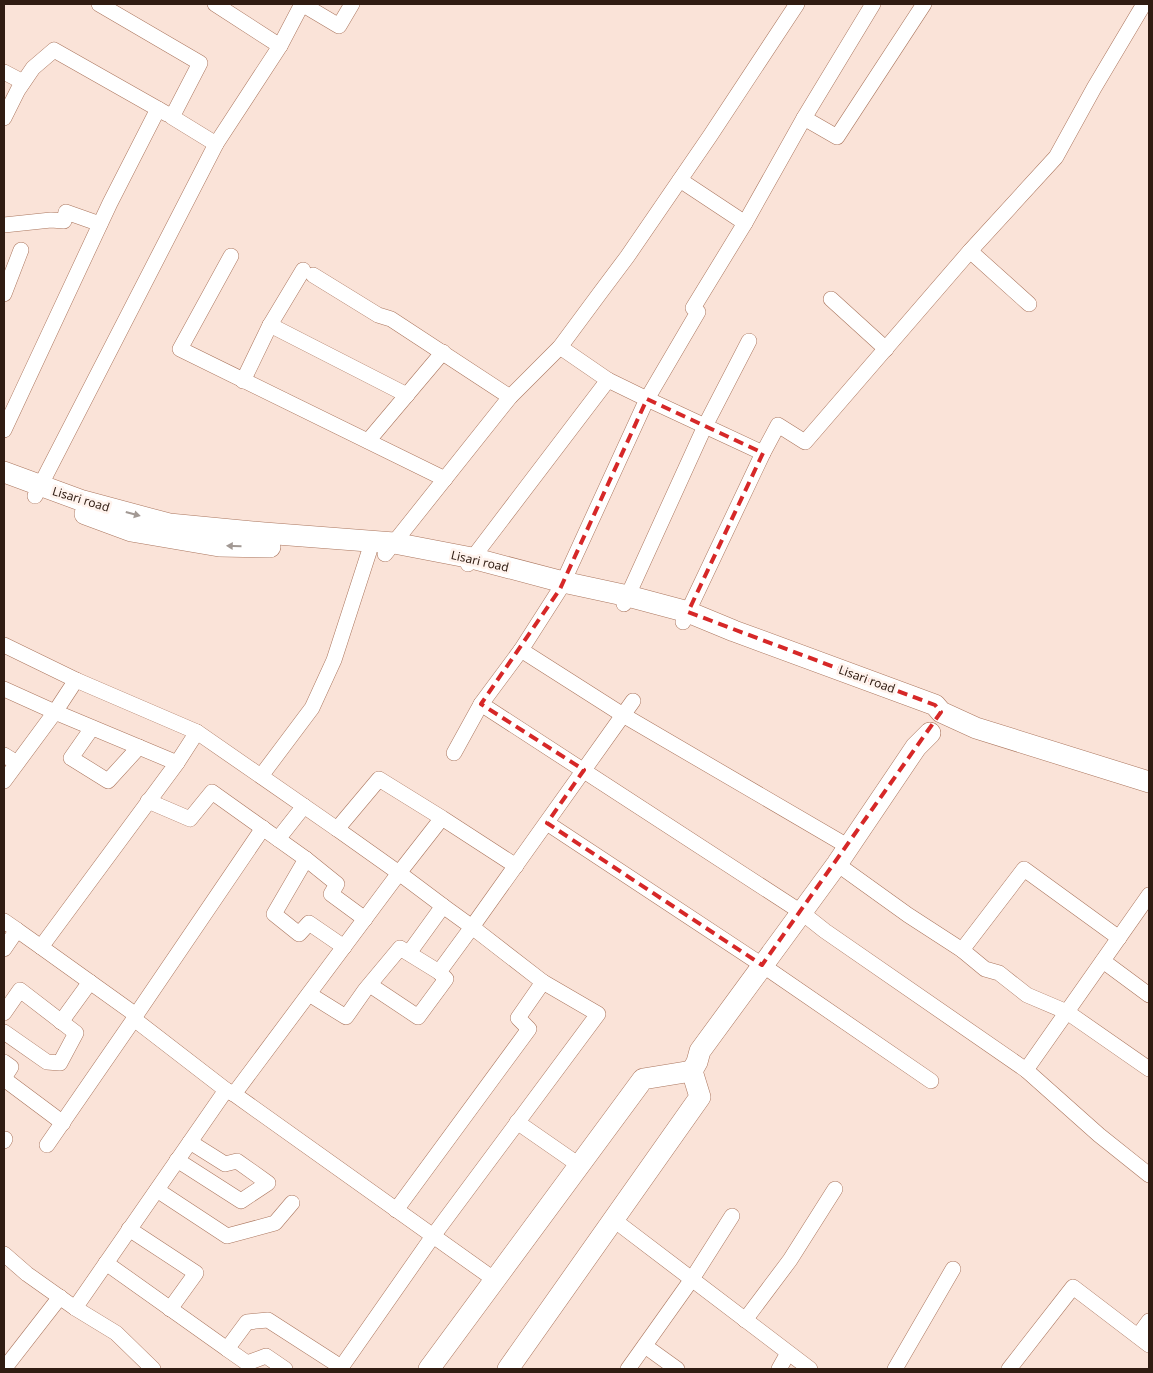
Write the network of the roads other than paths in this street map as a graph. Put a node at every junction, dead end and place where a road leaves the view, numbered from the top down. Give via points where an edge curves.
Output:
1 (99, 4) edge
2 (215, 4) edge
3 (302, 4) edge
4 (352, 4) edge
5 (797, 4) edge
6 (873, 4) edge
7 (924, 4) edge
8 (1144, 4) edge
9 (280, 46) junction
10 (4, 72) edge
11 (23, 82) junction
12 (158, 110) junction
13 (172, 117) junction
14 (4, 118) edge
15 (804, 118) junction
16 (216, 144) junction
17 (680, 180) junction
18 (745, 223) junction
19 (100, 224) junction
20 (4, 225) edge
21 (21, 250) dead end
22 (970, 251) junction
23 (231, 256) dead end
24 (4, 294) edge
25 (831, 299) dead end
26 (1029, 304) dead end
27 (270, 325) junction
28 (749, 341) dead end
29 (560, 347) junction
30 (886, 349) junction
31 (443, 352) junction
32 (608, 380) junction
33 (243, 381) junction
34 (407, 395) junction
35 (510, 398) junction
36 (647, 399) junction
37 (705, 426) junction
38 (4, 430) edge
39 (368, 441) junction
40 (763, 453) junction
41 (4, 472) edge
42 (445, 479) junction
43 (4, 485) edge
44 (38, 491) junction
45 (383, 549) junction
46 (470, 562) junction
47 (562, 585) junction
48 (626, 601) junction
49 (685, 617) junction
50 (4, 645) edge
51 (521, 650) junction
52 (76, 680) junction
53 (4, 689) edge
54 (633, 701) dead end
55 (481, 704) junction
56 (55, 712) junction
57 (941, 712) junction
58 (623, 715) junction
59 (92, 728) junction
60 (197, 732) junction
61 (139, 747) junction
62 (454, 753) dead end
63 (4, 755) edge
64 (17, 763) junction
65 (176, 763) junction
66 (584, 770) junction
67 (261, 776) junction
68 (4, 781) edge
69 (1149, 782) edge
70 (148, 801) junction
71 (304, 806) junction
72 (442, 818) junction
73 (547, 822) junction
74 (263, 828) junction
75 (337, 829) junction
76 (278, 839) junction
77 (306, 859) junction
78 (844, 860) junction
79 (516, 866) junction
80 (399, 874) junction
81 (1149, 895) edge
82 (443, 906) junction
83 (805, 915) junction
84 (365, 920) junction
85 (4, 921) edge
86 (472, 927) junction
87 (17, 930) junction
88 (1119, 938) junction
89 (41, 947) junction
90 (344, 947) junction
91 (4, 949) edge
92 (962, 950) junction
93 (409, 953) junction
94 (1103, 960) junction
95 (766, 969) junction
96 (439, 972) junction
97 (90, 982) junction
98 (543, 982) junction
99 (370, 985) junction
100 (1149, 993) edge
101 (310, 994) junction
102 (1067, 1012) junction
103 (4, 1014) edge
104 (135, 1017) junction
105 (62, 1022) junction
106 (4, 1032) edge
107 (4, 1062) edge
108 (694, 1066) junction
109 (1149, 1069) edge
110 (1026, 1070) junction
111 (4, 1079) edge
112 (931, 1081) dead end
113 (230, 1092) junction
114 (63, 1122) junction
115 (517, 1122) junction
116 (190, 1142) junction
117 (47, 1145) dead end
118 (177, 1160) junction
119 (225, 1164) junction
120 (580, 1165) junction
121 (1149, 1174) edge
122 (212, 1182) junction
123 (835, 1189) dead end
124 (157, 1190) junction
125 (292, 1203) dead end
126 (396, 1210) junction
127 (732, 1216) dead end
128 (614, 1220) junction
129 (129, 1229) junction
130 (432, 1236) junction
131 (6, 1260) edge
132 (106, 1263) junction
133 (953, 1269) dead end
134 (495, 1280) junction
135 (692, 1280) junction
136 (60, 1297) junction
137 (75, 1308) junction
138 (170, 1309) junction
139 (745, 1320) junction
140 (1149, 1321) edge
141 (1144, 1340) edge
142 (645, 1346) junction
143 (227, 1349) junction
144 (788, 1353) junction
145 (251, 1366) edge
146 (340, 1368) edge
147 (4, 1369) edge
148 (153, 1369) edge
149 (285, 1369) edge
150 (429, 1369) edge
151 (508, 1369) edge
152 (628, 1369) edge
153 (677, 1369) edge
154 (779, 1369) edge
155 (810, 1369) edge
156 (895, 1369) edge
157 (1009, 1369) edge

1 - 13 street via 200,63
2 - 9 street
3 - 4 street via 338,26
3 - 9 street
5 - 17 street
6 - 15 street
7 - 15 street via 837,137
8 - 22 street via 1056,157
9 - 16 street
10 - 11 street
11 - 12 street via 33,68 54,50
11 - 14 street
12 - 13 street
12 - 19 street
13 - 16 street
15 - 18 street
16 - 44 street
17 - 18 street
17 - 29 street
18 - 36 street via 693,308 698,312
19 - 20 street via 66,212 64,222 51,220
19 - 38 street
21 - 24 street
22 - 26 street
22 - 30 street
23 - 33 street via 180,349
25 - 30 street
27 - 31 street via 308,273
27 - 33 street
27 - 34 street
28 - 37 street
29 - 32 street
29 - 35 street
30 - 40 street via 805,442 778,426
31 - 34 street
31 - 35 street
32 - 36 street
32 - 46 street
33 - 39 street
34 - 39 street
35 - 42 street
36 - 37 street
36 - 47 street
37 - 40 street
37 - 48 street
39 - 42 street
40 - 49 street
41 - 44 street, Lisari road
42 - 45 street
43 - 44 street, Lisari road
44 - 45 street, Lisari road via 169,524
45 - 46 street, Lisari road
45 - 67 street via 312,708
46 - 47 street, Lisari road
47 - 48 street, Lisari road
47 - 51 street
48 - 49 street, Lisari road
49 - 57 street, Lisari road via 734,631 935,704
50 - 52 street
51 - 55 street
51 - 58 street
52 - 56 street
52 - 60 street
53 - 56 street
54 - 58 street
55 - 62 street
55 - 66 street
56 - 59 street
56 - 64 street
57 - 69 street, Lisari road via 976,728
57 - 78 street via 930,733 916,747 895,788
58 - 66 street
58 - 78 street
59 - 61 street
59 - 61 street via 71,758 108,781
60 - 65 street
60 - 67 street
61 - 65 street
63 - 64 street
64 - 68 street
65 - 70 street
66 - 73 street
66 - 83 street
67 - 71 street
70 - 74 street via 190,819 212,792
70 - 89 street
71 - 75 street
71 - 76 street
72 - 75 street via 380,779
72 - 79 street
72 - 80 street
73 - 79 street
73 - 95 street
74 - 76 street
74 - 104 street
75 - 80 street
76 - 77 street
77 - 84 street via 337,884 331,894
77 - 90 street via 274,914 299,934 309,923
78 - 83 street
78 - 92 street via 908,915
79 - 86 street
80 - 82 street
80 - 84 street
81 - 88 street
82 - 86 street
82 - 93 street
83 - 95 street
83 - 110 street
84 - 90 street
85 - 87 street
86 - 96 street
86 - 98 street
87 - 89 street
87 - 91 street
88 - 92 street via 1024,869
88 - 94 street
89 - 97 street
90 - 101 street
92 - 102 street via 1026,995
93 - 96 street
93 - 99 street via 400,948
94 - 100 street
94 - 102 street
95 - 108 street via 713,1042 700,1051
95 - 112 street
96 - 99 street via 446,979 418,1017
97 - 104 street
97 - 105 street
98 - 115 street via 598,1014
98 - 126 street via 518,1018 529,1029
99 - 101 street via 346,1017
101 - 113 street
102 - 109 street
102 - 110 street
103 - 105 street via 20,990
104 - 113 street
104 - 114 street
105 - 106 street via 76,1033 60,1063 47,1062
107 - 111 street via 11,1067
108 - 120 street via 643,1079
108 - 128 street via 700,1097
110 - 121 street via 1099,1135
111 - 114 street
113 - 116 street
113 - 126 street
114 - 117 street
115 - 120 street
115 - 130 street
116 - 118 street
116 - 119 street
118 - 122 street
118 - 124 street
119 - 122 street
119 - 122 street via 237,1161 268,1184 241,1201
120 - 134 street
123 - 139 street via 790,1260
124 - 125 street via 227,1236 275,1223
124 - 129 street
126 - 130 street
127 - 135 street
128 - 135 street
128 - 151 street
129 - 132 street
129 - 138 street via 196,1273
130 - 134 street
130 - 146 street
131 - 136 street
132 - 137 street
132 - 138 street
133 - 156 street
134 - 150 street
135 - 139 street
135 - 142 street
136 - 137 street
136 - 147 street
137 - 148 street via 116,1333
138 - 143 street
139 - 144 street
140 - 141 street
141 - 157 street via 1073,1286
142 - 152 street
142 - 153 street
143 - 145 street
143 - 146 street via 247,1322 268,1320
144 - 154 street
144 - 155 street
145 - 149 street via 266,1356

